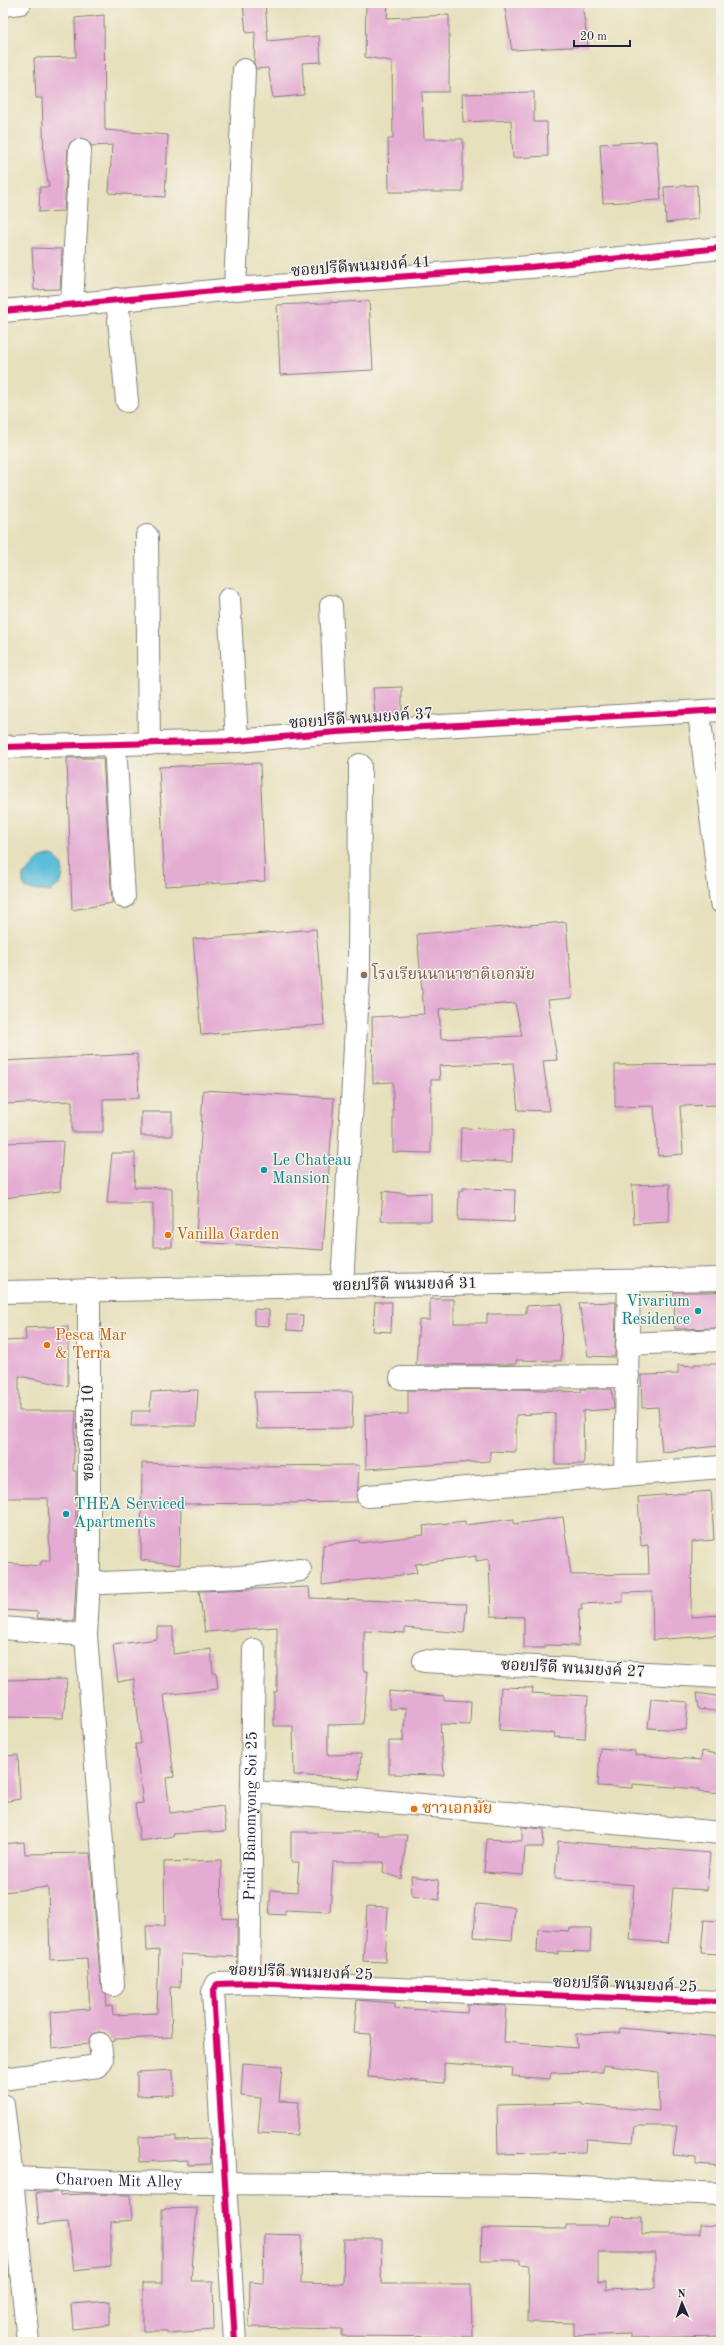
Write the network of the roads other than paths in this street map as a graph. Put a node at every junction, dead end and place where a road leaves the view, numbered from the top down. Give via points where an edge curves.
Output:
1 (20, 3) edge
2 (3, 5) edge
3 (244, 70) dead end
4 (80, 150) dead end
5 (721, 248) edge
6 (235, 289) junction
7 (117, 299) junction
8 (72, 304) junction
9 (3, 311) edge
10 (127, 401) dead end
11 (147, 536) dead end
12 (229, 599) dead end
13 (331, 606) dead end
14 (721, 710) edge
15 (699, 712) junction
16 (337, 732) junction
17 (236, 741) junction
18 (115, 744) junction
19 (149, 744) junction
20 (3, 747) edge
21 (360, 765) dead end
22 (124, 897) dead end
23 (721, 902) edge
24 (721, 1279) edge
25 (629, 1280) junction
26 (342, 1286) junction
27 (89, 1290) junction
28 (3, 1292) edge
29 (721, 1340) edge
30 (627, 1344) junction
31 (628, 1376) junction
32 (401, 1378) dead end
33 (721, 1467) edge
34 (625, 1474) junction
35 (368, 1496) dead end
36 (300, 1570) dead end
37 (89, 1580) junction
38 (3, 1628) edge
39 (86, 1635) junction
40 (254, 1650) dead end
41 (424, 1661) dead end
42 (721, 1677) edge
43 (251, 1792) junction
44 (721, 1833) edge
45 (249, 1983) junction
46 (113, 1984) dead end
47 (721, 2002) edge
48 (100, 2044) dead end
49 (3, 2079) edge
50 (3, 2105) edge
51 (12, 2178) junction
52 (225, 2183) junction
53 (721, 2194) edge
54 (28, 2342) edge
55 (235, 2342) edge

1 - 2 street
3 - 6 street
4 - 8 street
5 - 6 street, ซอยปรีดีพนมยงค์ 41 via 530,267
6 - 7 street, ซอยปรีดีพนมยงค์ 41
7 - 8 street, ซอยปรีดีพนมยงค์ 41
7 - 10 street
8 - 9 street, ซอยปรีดีพนมยงค์ 41
11 - 19 street
12 - 17 street
13 - 16 street
14 - 15 street, ซอยปรีดี พนมยงค์ 37
15 - 16 street, ซอยปรีดี พนมยงค์ 37
15 - 23 street
16 - 17 street, ซอยปรีดี พนมยงค์ 37
17 - 19 street, ซอยปรีดี พนมยงค์ 37
18 - 19 street, ซอยปรีดี พนมยงค์ 37
18 - 20 street, ซอยปรีดี พนมยงค์ 37
18 - 22 street
21 - 26 street via 358,972
24 - 25 street, ซอยปรีดี พนมยงค์ 31
25 - 26 street, ซอยปรีดี พนมยงค์ 31
25 - 30 street
26 - 27 street, ซอยปรีดี พนมยงค์ 31
27 - 28 street, ซอยปรีดี พนมยงค์ 31
27 - 37 street, ซอยเอกมัย 10
29 - 30 street
30 - 31 street
31 - 32 street
31 - 34 street
33 - 34 street
34 - 35 street
36 - 37 street via 232,1577 103,1583
37 - 39 street, ซอยเอกมัย 10
38 - 39 street
39 - 46 street, ซอยเอกมัย 10
40 - 43 street, Pridi Banomyong Soi 25
41 - 42 street, ซอยปรีดี พนมยงค์ 27
43 - 44 street via 358,1799
43 - 45 street, Pridi Banomyong Soi 25
45 - 47 street, ซอยปรีดี พนมยงค์ 25
45 - 52 street, ซอยปรีดี พนมยงค์ 25 via 214,1986
48 - 49 street via 102,2060 98,2066
50 - 51 street
51 - 52 street, Charoen Mit Alley
51 - 54 street
52 - 53 street via 533,2186
52 - 55 street, ซอยปรีดี พนมยงค์ 25

